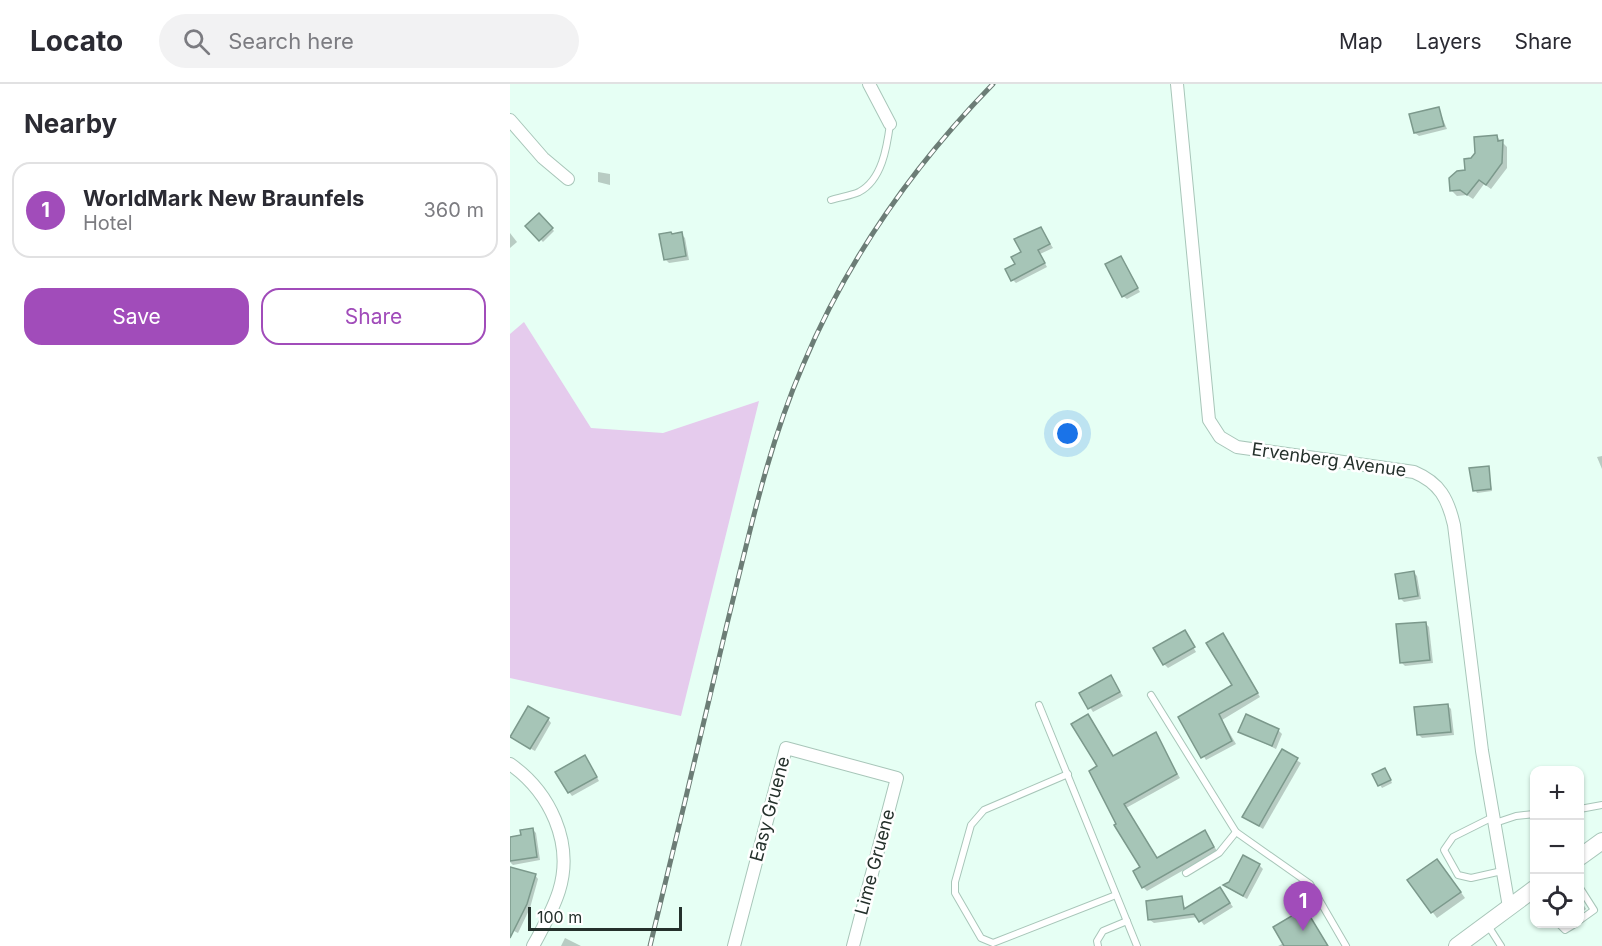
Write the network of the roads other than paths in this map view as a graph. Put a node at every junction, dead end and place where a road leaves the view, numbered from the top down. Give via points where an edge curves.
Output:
1 (869, 84) edge
2 (1177, 84) edge
3 (510, 120) edge
4 (890, 124) joint
5 (568, 178) dead end
6 (831, 200) dead end
7 (1151, 695) dead end
8 (1039, 705) dead end
9 (510, 764) edge
10 (1068, 774) junction
11 (897, 778) joint
12 (1602, 805) edge
13 (1584, 808) edge
14 (1530, 814) edge
15 (1494, 820) junction
16 (1236, 832) junction
17 (1602, 841) edge
18 (1584, 854) edge
19 (1502, 871) junction
20 (1186, 873) dead end
21 (1530, 894) edge
22 (1584, 894) edge
23 (1116, 896) junction
24 (1509, 907) junction
25 (1594, 910) junction
26 (1602, 910) edge
27 (1584, 917) edge
28 (1127, 921) junction
29 (1487, 924) junction
30 (533, 946) edge
31 (734, 946) edge
32 (853, 946) edge
33 (1098, 946) edge
34 (1137, 946) edge
35 (1346, 946) edge
36 (1457, 946) edge
37 (1501, 946) edge

1 - 4 street
2 - 15 street, Ervenberg Avenue via 1209,420 1220,437 1237,447 1414,472 1427,477 1445,496 1454,525
3 - 5 street via 543,158
4 - 6 lane via 882,162 872,179 860,191
7 - 16 lane
8 - 10 lane
9 - 30 street via 540,791 562,843 559,891
10 - 23 lane
10 - 23 lane via 978,814 968,832 955,882 957,898 981,938 993,944
11 - 31 street, Easy Gruene via 786,748
11 - 32 street, Lime Gruene
12 - 13 lane
14 - 15 lane
15 - 19 street, Ervenberg Avenue
15 - 19 lane via 1453,837 1444,850 1458,875 1471,878
16 - 20 lane via 1219,853
16 - 35 lane via 1310,884
17 - 18 street
19 - 24 street, Ervenberg Avenue
21 - 24 street
22 - 25 lane
23 - 28 lane
24 - 29 street
25 - 26 lane
25 - 27 lane
28 - 33 lane via 1103,931
28 - 34 lane
29 - 36 street
29 - 37 lane

